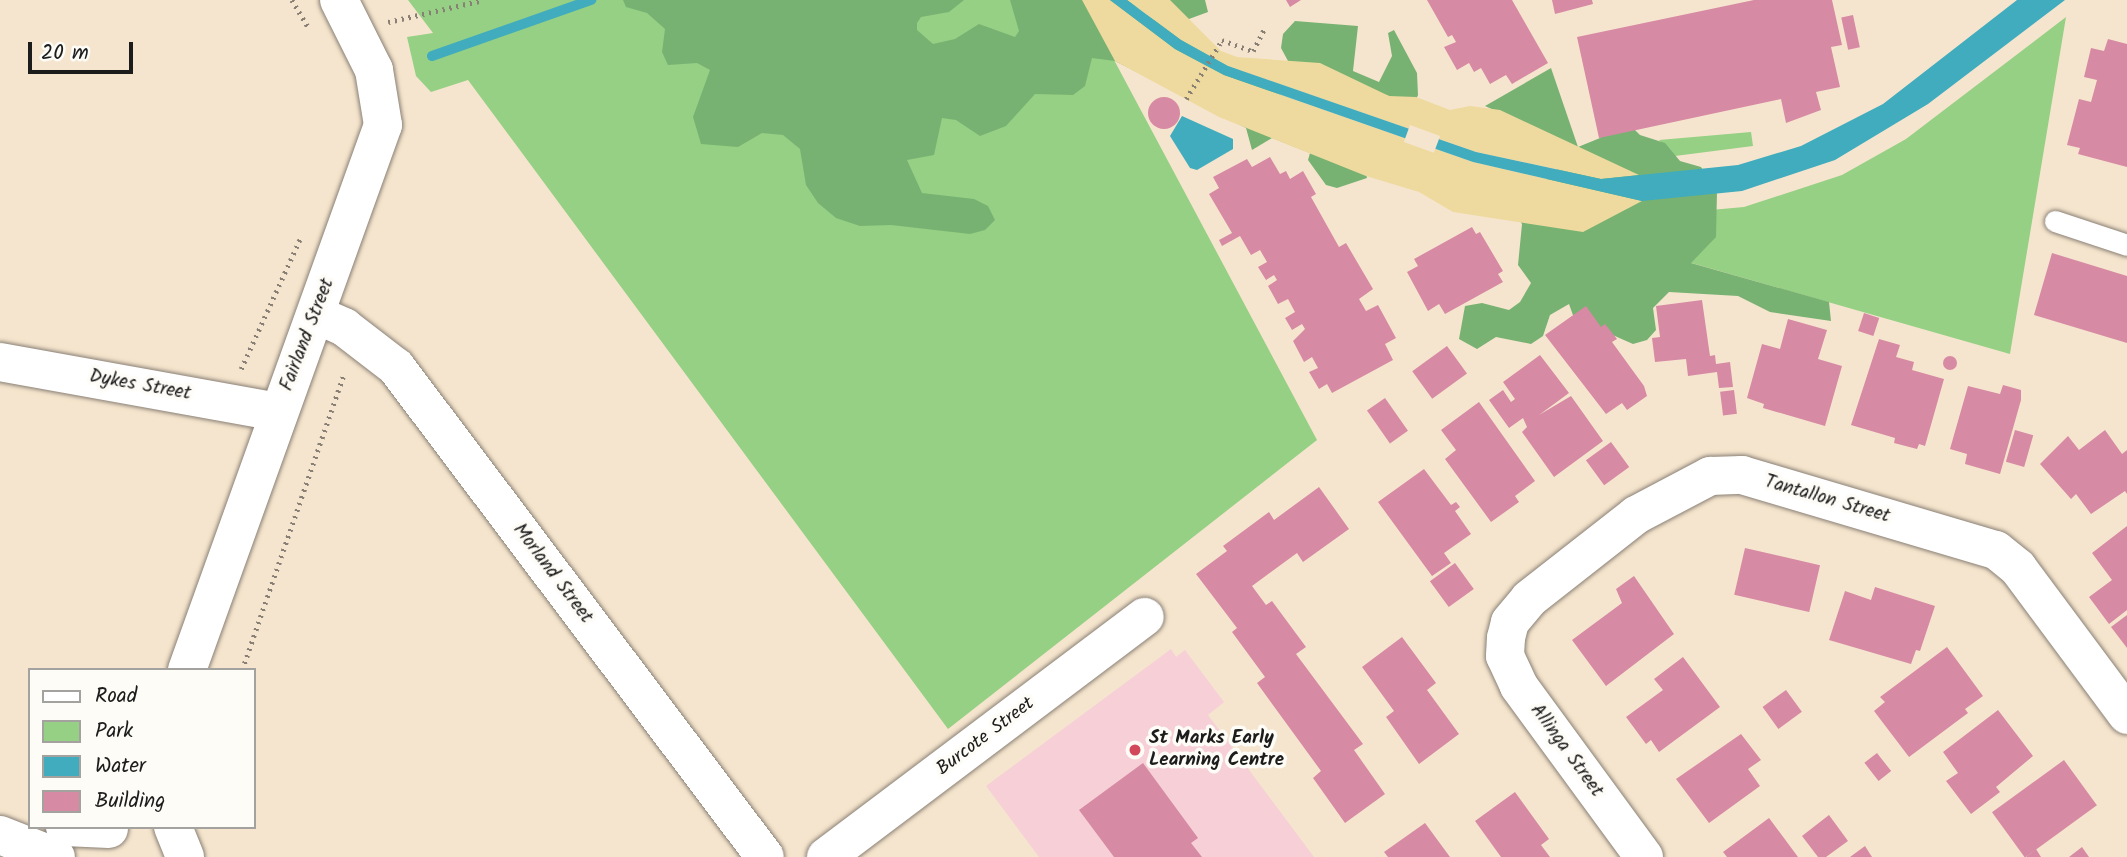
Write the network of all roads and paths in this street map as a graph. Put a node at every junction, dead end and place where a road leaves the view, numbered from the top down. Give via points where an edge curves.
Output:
1 (292, 0) edge
2 (339, 0) edge
3 (483, 0) edge
4 (309, 29) dead end
5 (1264, 29) dead end
6 (358, 33) junction
7 (1186, 99) dead end
8 (2055, 221) dead end
9 (304, 229) dead end
10 (2127, 245) edge
11 (317, 315) junction
12 (0, 362) edge
13 (226, 402) junction
14 (279, 412) junction
15 (1145, 617) dead end
16 (1506, 638) joint
17 (188, 668) edge
18 (2127, 715) edge
19 (42, 829) edge
20 (72, 829) edge
21 (6, 836) edge
22 (106, 838) edge
23 (56, 857) edge
24 (765, 857) edge
25 (826, 857) edge
26 (1644, 857) edge

1 - 4 path
2 - 6 street, Fairland Street
3 - 6 path via 400,18
5 - 7 path via 1253,51 1222,40
6 - 11 street, Fairland Street via 374,70 383,125
8 - 10 lane
9 - 13 path
11 - 14 street, Fairland Street
11 - 24 street, Morland Street via 344,327 396,367
12 - 13 street, Dykes Street
13 - 14 street, Dykes Street
14 - 17 street, Fairland Street
15 - 25 street, Burcote Street
16 - 18 street, Tantallon Street via 1518,609 1636,515 1710,476 1725,473 1996,550 2018,568
16 - 26 street, Allinga Street via 1506,656 1518,686
19 - 21 street
20 - 22 street
21 - 23 street

